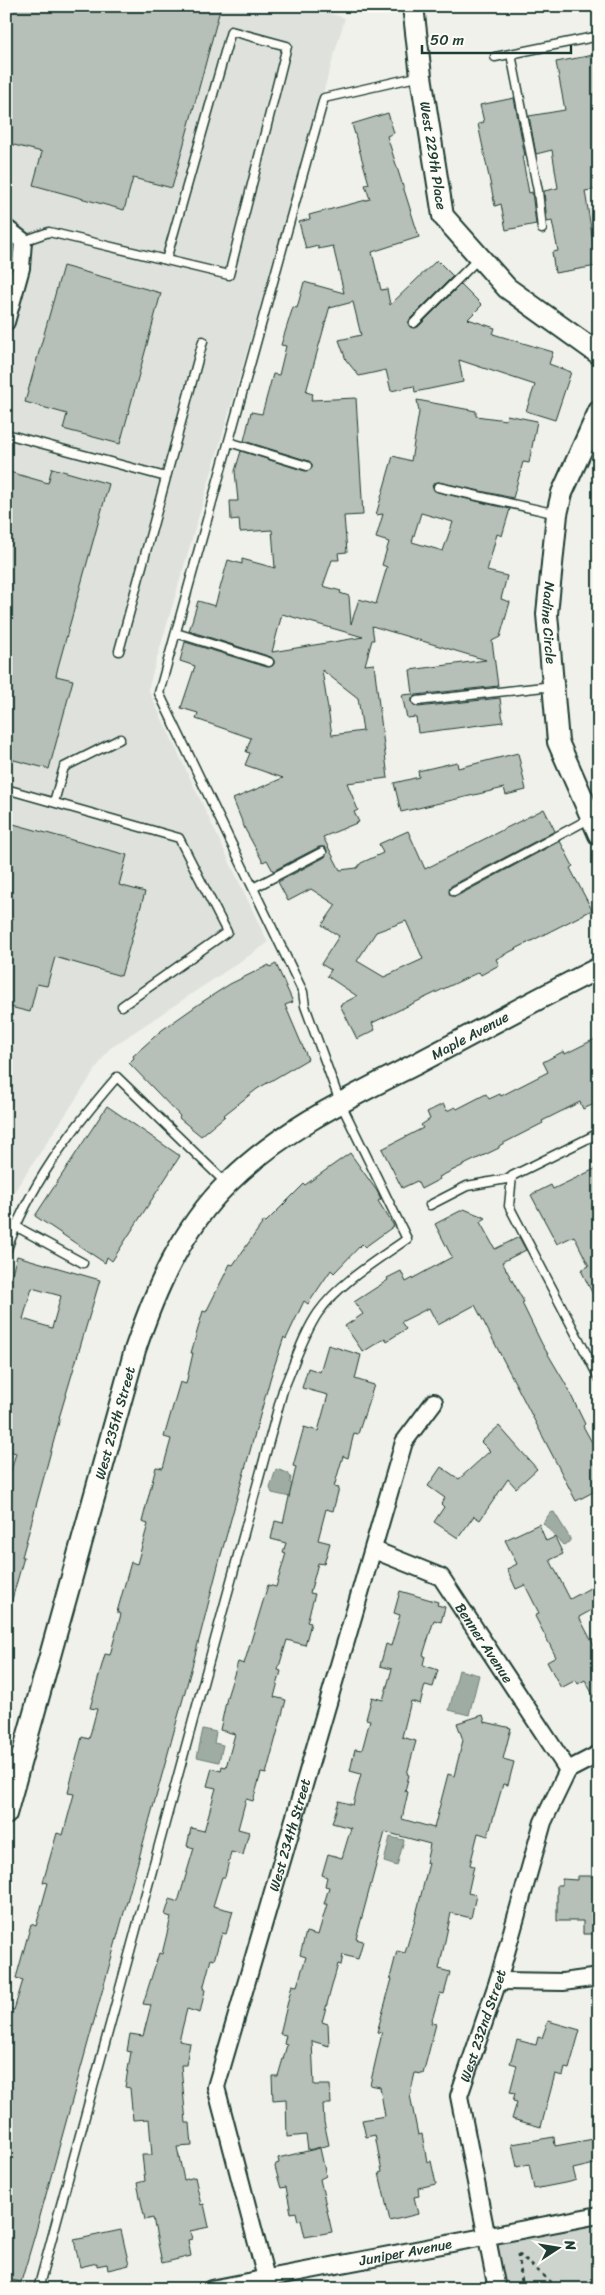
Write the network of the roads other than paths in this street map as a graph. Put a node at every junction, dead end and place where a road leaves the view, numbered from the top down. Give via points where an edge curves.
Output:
1 (413, 6) edge
2 (599, 36) edge
3 (511, 54) junction
4 (495, 57) dead end
5 (421, 76) junction
6 (6, 228) edge
7 (542, 229) dead end
8 (23, 241) junction
9 (480, 257) junction
10 (166, 260) junction
11 (6, 322) edge
12 (414, 323) dead end
13 (203, 341) dead end
14 (599, 354) edge
15 (599, 411) edge
16 (6, 434) edge
17 (229, 442) junction
18 (307, 466) dead end
19 (166, 477) junction
20 (438, 486) dead end
21 (557, 514) junction
22 (176, 633) junction
23 (119, 651) dead end
24 (269, 662) dead end
25 (553, 686) junction
26 (417, 701) dead end
27 (120, 739) dead end
28 (6, 789) edge
29 (54, 802) junction
30 (595, 826) edge
31 (322, 852) dead end
32 (253, 888) junction
33 (454, 891) dead end
34 (599, 968) edge
35 (122, 1006) dead end
36 (340, 1102) junction
37 (599, 1133) edge
38 (512, 1178) junction
39 (226, 1184) junction
40 (430, 1205) dead end
41 (17, 1227) junction
42 (6, 1252) edge
43 (83, 1263) dead end
44 (599, 1378) edge
45 (434, 1402) dead end
46 (374, 1550) junction
47 (599, 1754) edge
48 (568, 1770) junction
49 (6, 1814) edge
50 (599, 1977) edge
51 (498, 1982) junction
52 (599, 2215) edge
53 (486, 2238) junction
54 (266, 2278) junction
55 (38, 2289) edge
56 (211, 2289) edge
57 (497, 2289) edge

1 - 5 street, West 229th Place
2 - 3 lane
3 - 4 lane
3 - 7 lane
5 - 9 street, West 229th Place via 443,216
5 - 17 lane via 324,98
6 - 8 street
8 - 10 lane via 48,232
8 - 11 street via 21,268
9 - 12 lane
9 - 14 street, West 229th Place via 507,288
10 - 10 lane via 229,276 287,46 231,31
13 - 19 lane
15 - 21 street, Nadine Circle via 562,493
16 - 19 lane
17 - 18 lane
17 - 22 lane
19 - 23 lane
20 - 21 lane
21 - 25 street, Nadine Circle via 547,614
22 - 24 lane
22 - 32 lane via 160,694
25 - 26 lane
25 - 30 street, Nadine Circle via 558,742
27 - 29 lane via 64,767
28 - 29 lane
29 - 35 lane via 179,838 227,932
30 - 33 lane
31 - 32 lane
32 - 36 lane via 303,992 305,1006
34 - 36 street, Maple Avenue
36 - 39 street, West 235th Street via 268,1147
36 - 55 lane via 407,1239 344,1286 318,1313 284,1390
37 - 38 lane
38 - 40 lane via 467,1186
38 - 44 lane via 509,1206
39 - 41 lane via 116,1077 79,1120 40,1180
39 - 49 street, West 235th Street via 166,1269 134,1350
41 - 42 lane
41 - 43 lane
45 - 46 street, West 234th Street via 404,1442
46 - 48 street, Benner Avenue via 441,1577
46 - 54 street, West 234th Street via 216,2087
47 - 48 street
48 - 51 street, West 232nd Street via 543,1822
50 - 51 street via 563,1982
51 - 53 street, West 232nd Street via 459,2096
52 - 53 street, Juniper Avenue
53 - 54 street, Juniper Avenue
53 - 57 street, West 232nd Street
54 - 56 street, Juniper Avenue

